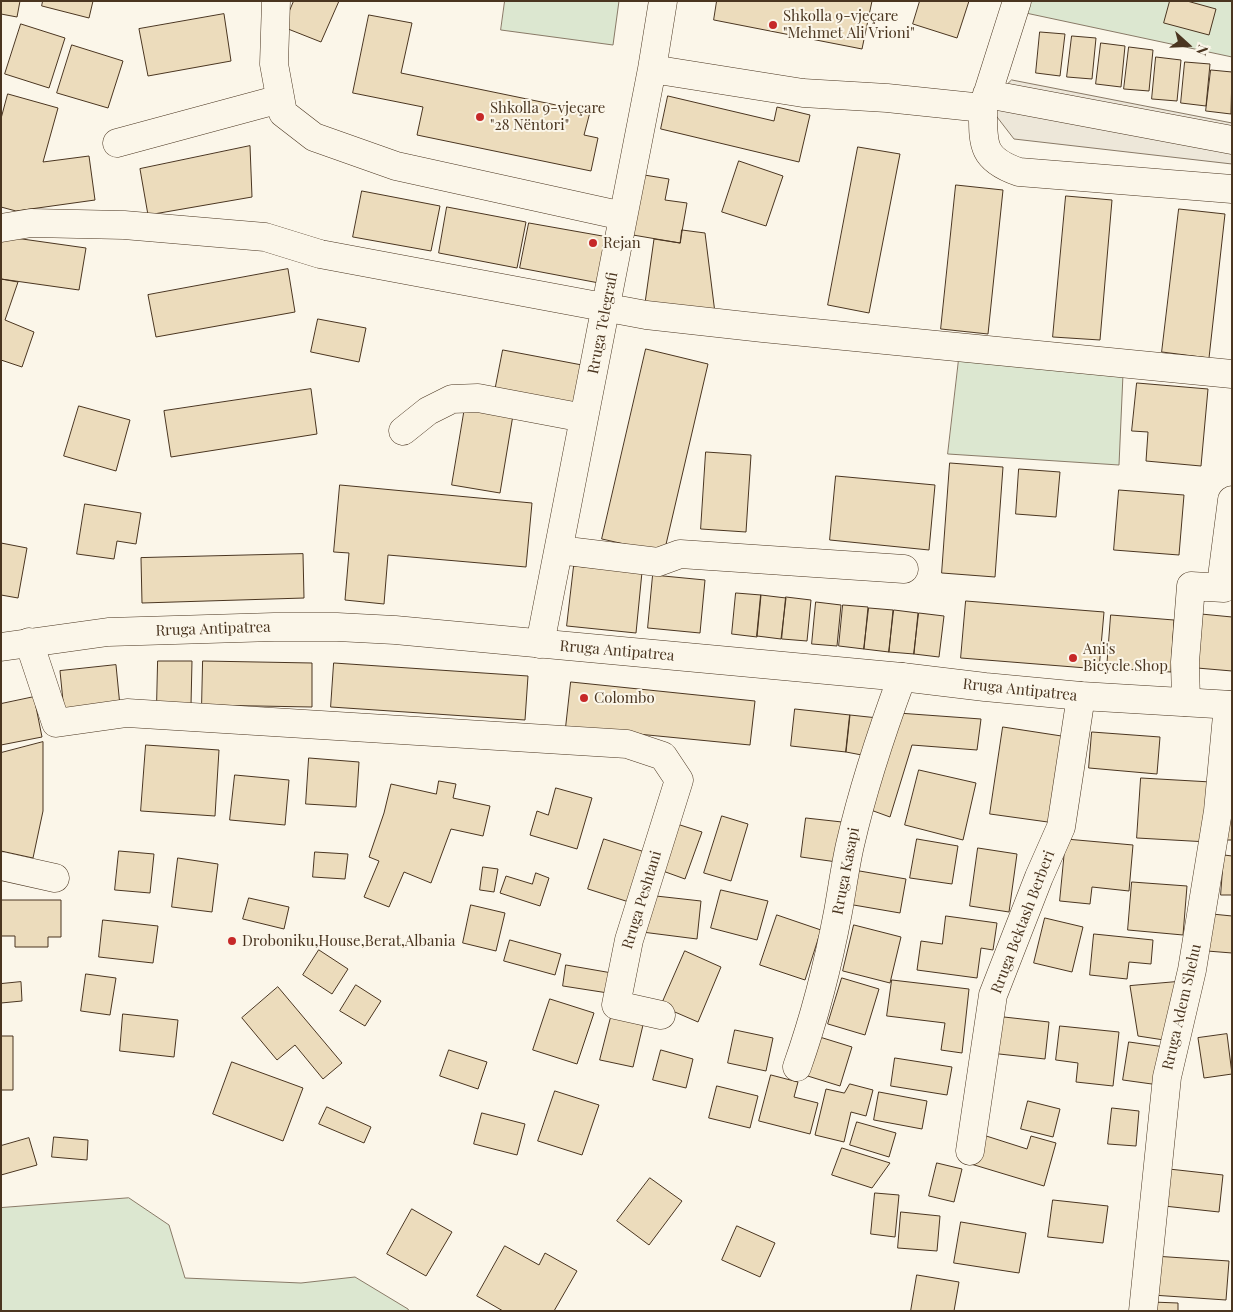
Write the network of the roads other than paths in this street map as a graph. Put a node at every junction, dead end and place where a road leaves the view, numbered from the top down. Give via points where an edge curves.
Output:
1 (276, 1) edge
2 (663, 1) edge
3 (1017, 1) edge
4 (652, 69) junction
5 (280, 99) junction
6 (985, 101) junction
7 (1232, 140) edge
8 (117, 143) dead end
9 (1232, 190) edge
10 (623, 216) junction
11 (1, 228) edge
12 (606, 308) junction
13 (1232, 374) edge
14 (584, 418) junction
15 (403, 431) dead end
16 (1232, 500) edge
17 (559, 550) junction
18 (904, 569) dead end
19 (1228, 588) edge
20 (29, 642) junction
21 (540, 644) junction
22 (1, 647) edge
23 (902, 677) junction
24 (1081, 696) junction
25 (1186, 702) junction
26 (1230, 705) edge
27 (1, 866) edge
28 (55, 878) dead end
29 (661, 1015) dead end
30 (797, 1067) dead end
31 (970, 1151) dead end
32 (1143, 1311) edge

1 - 5 street via 274,64
2 - 4 street, Rruga Telegrafi
3 - 6 street
4 - 6 street via 803,93
4 - 10 street, Rruga Telegrafi
5 - 8 street
5 - 10 street via 283,113 314,138 396,166
6 - 7 street
6 - 9 street via 983,138 990,157 1005,168 1019,172
10 - 12 street, Rruga Telegrafi
11 - 12 street via 31,223 124,226 265,238 320,254
12 - 13 street via 763,328
12 - 14 street, Rruga Telegrafi
14 - 15 street via 478,398 452,399 428,411
14 - 17 street, Rruga Telegrafi
16 - 19 street via 1222,577
17 - 18 street via 658,562 680,554
17 - 21 street, Rruga Telegrafi
19 - 25 street via 1191,586 1185,662
20 - 21 street, Rruga Antipatrea via 108,632 274,627 395,630
20 - 22 street, Rruga Antipatrea
20 - 29 street, Rruga Peshtani via 56,724 127,713 627,744 663,756 679,780 629,940 616,1005
21 - 23 street, Rruga Antipatrea
23 - 24 street, Rruga Antipatrea
23 - 30 street, Rruga Kasapi via 858,813 814,1017
24 - 25 street, Rruga Antipatrea
24 - 31 street, Rruga Bektash Berberi via 1061,827 993,995
25 - 26 street, Rruga Antipatrea
26 - 32 street, Rruga Adem Shehu via 1218,811 1192,970 1166,1077
27 - 28 street

